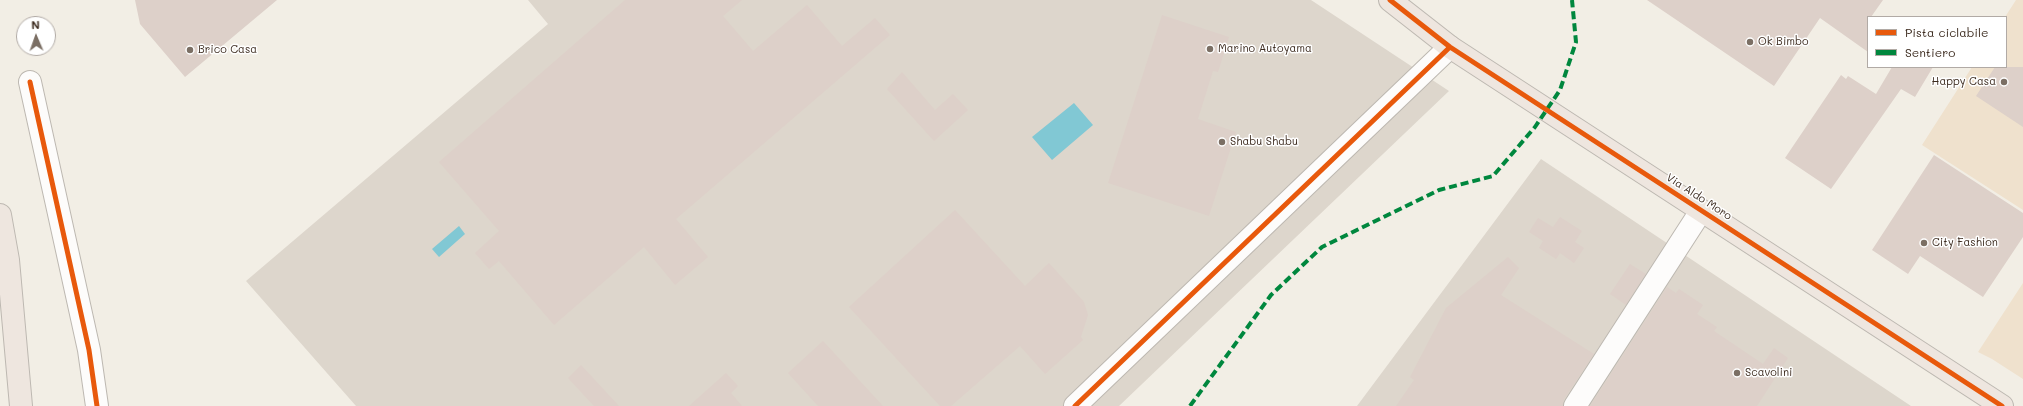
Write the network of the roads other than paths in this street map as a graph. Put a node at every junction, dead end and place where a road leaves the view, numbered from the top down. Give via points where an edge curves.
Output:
1 (1390, 0) edge
2 (1450, 47) junction
3 (30, 82) dead end
4 (1701, 210) junction
5 (0, 215) edge
6 (21, 406) edge
7 (97, 406) edge
8 (1075, 406) edge
9 (1575, 406) edge
10 (2002, 406) edge

1 - 2 main road, Via Aldo Moro
2 - 4 main road, Via Aldo Moro
2 - 8 street
3 - 7 street via 89,350
4 - 9 street
4 - 10 main road, Via Aldo Moro
5 - 6 main road via 8,260

